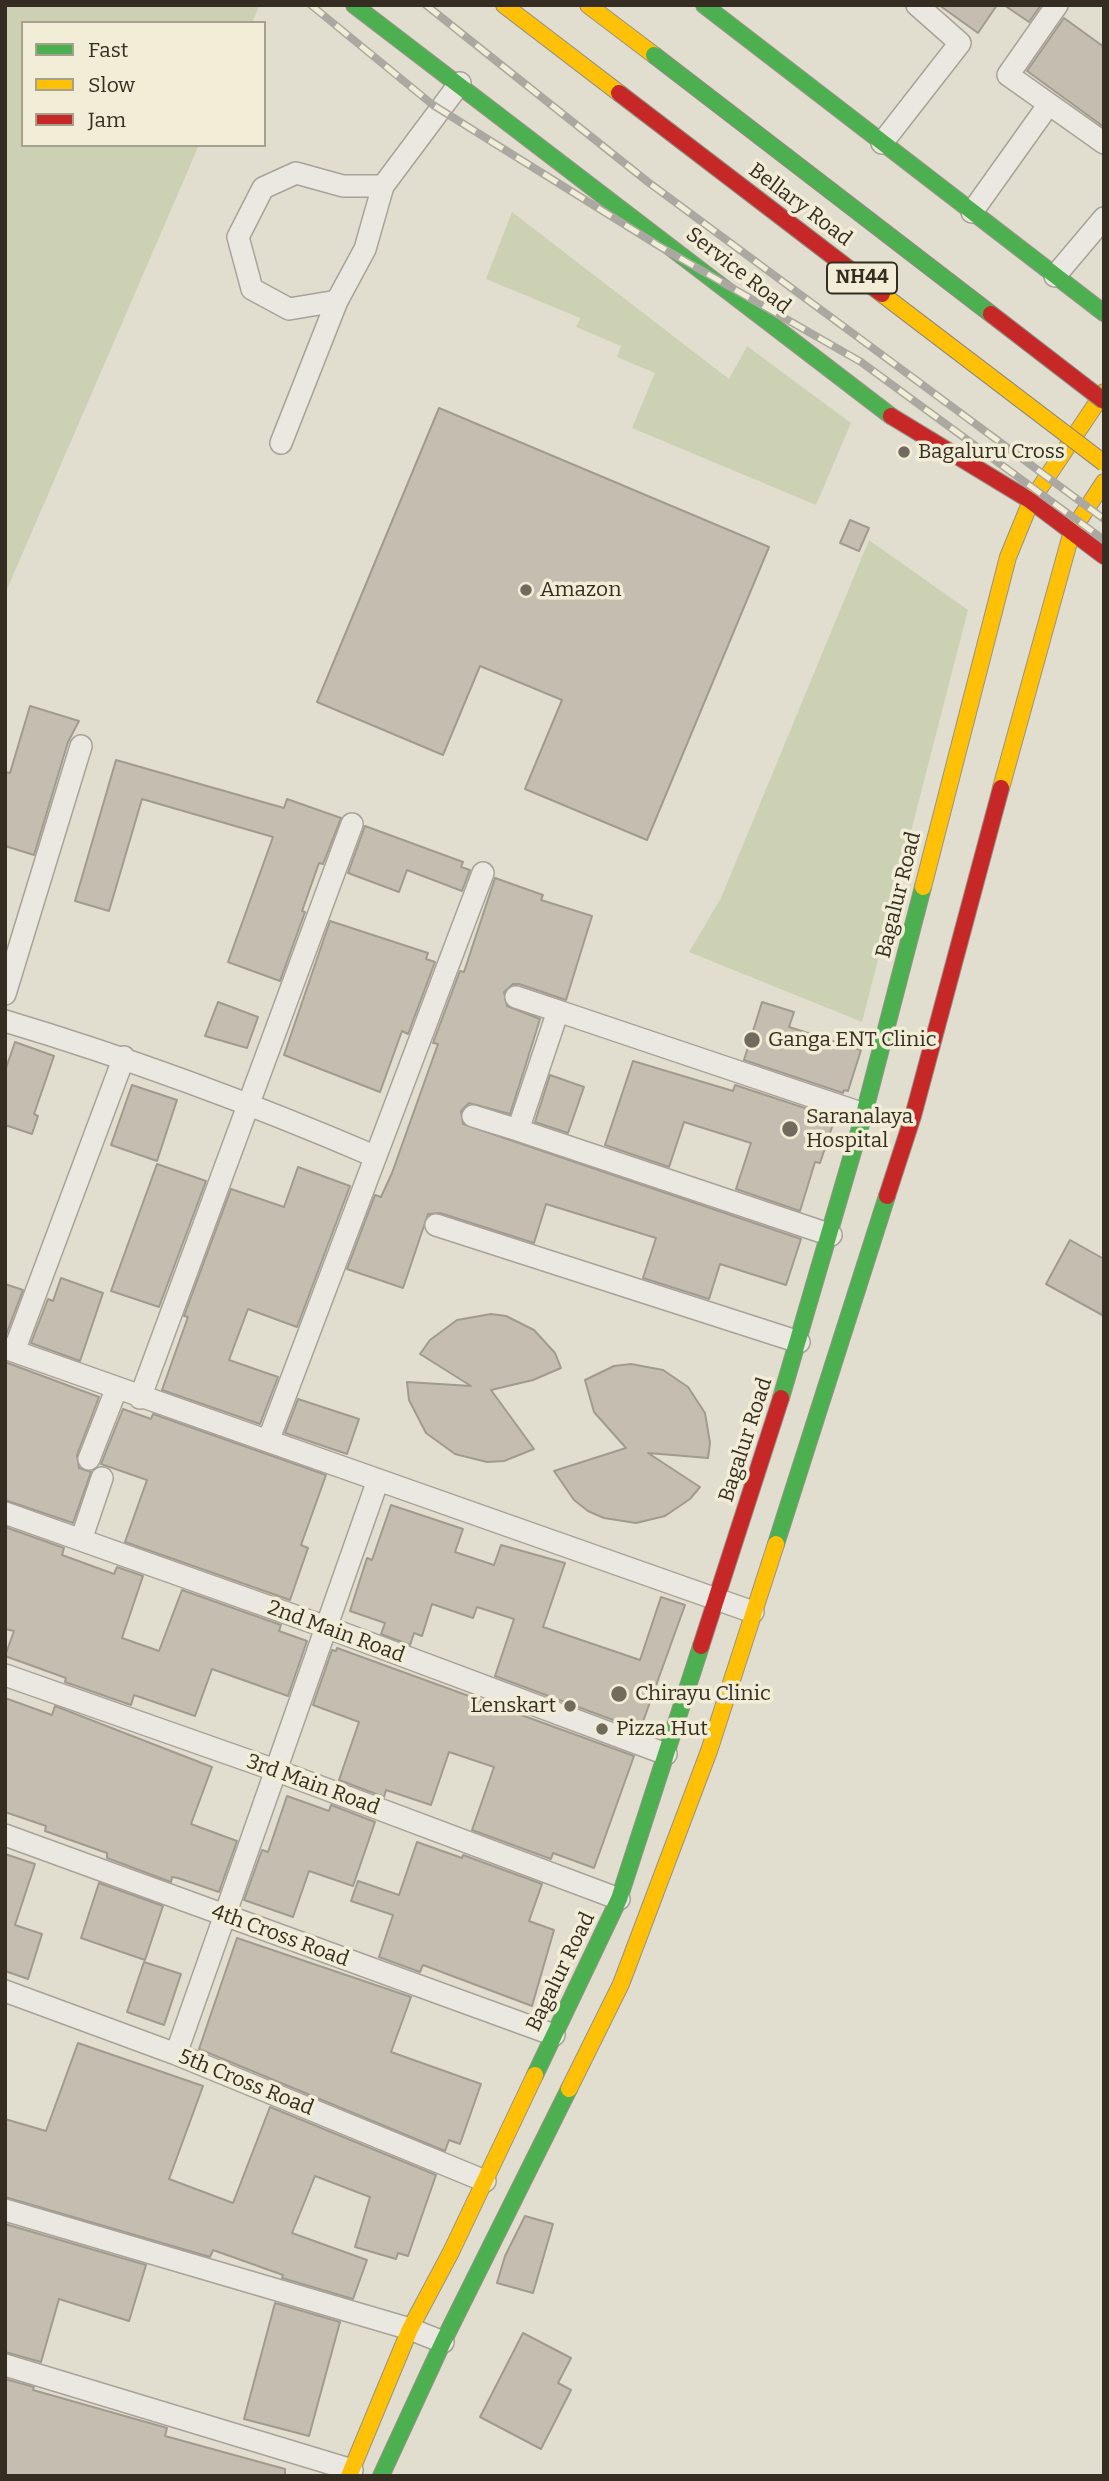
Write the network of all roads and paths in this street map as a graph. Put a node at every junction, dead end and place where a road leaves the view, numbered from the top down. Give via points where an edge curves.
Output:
1 (354, 5) edge
2 (504, 5) edge
3 (588, 5) edge
4 (704, 5) edge
5 (917, 5) edge
6 (1057, 5) edge
7 (460, 83) junction
8 (1049, 104) junction
9 (882, 143) junction
10 (1104, 143) edge
11 (383, 186) junction
12 (972, 212) junction
13 (1104, 218) edge
14 (1055, 276) junction
15 (337, 301) junction
16 (1104, 313) edge
17 (1104, 392) edge
18 (1104, 401) edge
19 (281, 443) dead end
20 (1104, 463) edge
21 (1104, 482) edge
22 (1031, 500) junction
23 (1072, 531) junction
24 (1104, 556) edge
25 (81, 746) dead end
26 (352, 824) dead end
27 (483, 873) dead end
28 (5, 994) edge
29 (516, 997) dead end
30 (558, 1011) junction
31 (5, 1021) edge
32 (124, 1057) junction
33 (249, 1102) junction
34 (864, 1114) junction
35 (473, 1116) dead end
36 (517, 1130) junction
37 (374, 1156) junction
38 (436, 1225) dead end
39 (831, 1235) junction
40 (799, 1342) junction
41 (10, 1349) edge
42 (116, 1390) junction
43 (140, 1398) junction
44 (268, 1441) junction
45 (89, 1459) dead end
46 (102, 1478) dead end
47 (377, 1480) junction
48 (5, 1513) edge
49 (81, 1540) junction
50 (716, 1600) junction
51 (753, 1612) junction
52 (326, 1627) junction
53 (5, 1675) edge
54 (666, 1754) junction
55 (275, 1770) junction
56 (5, 1835) edge
57 (620, 1899) junction
58 (225, 1916) junction
59 (5, 1991) edge
60 (554, 2035) junction
61 (176, 2054) junction
62 (485, 2181) junction
63 (5, 2210) edge
64 (410, 2329) junction
65 (443, 2342) junction
66 (5, 2365) edge
67 (351, 2473) edge
68 (381, 2476) edge

1 - 7 main road, Service Road
2 - 20 main road, Bellary Road / NH44, bridge
3 - 18 main road, Bellary Road / NH44, bridge
4 - 9 main road
5 - 9 street via 960,43
6 - 8 street via 1008,75
7 - 11 street
7 - 22 main road, Service Road via 883,411
8 - 10 street
8 - 12 street
9 - 12 main road
11 - 15 street via 365,249
11 - 15 street via 343,186 296,173 264,188 238,237 252,289 289,309
12 - 14 main road
13 - 14 street
14 - 16 main road
15 - 19 street
17 - 22 main road, Bagalur Road
21 - 23 main road
22 - 23 main road, Service Road
22 - 34 main road, Bagalur Road via 1008,557
23 - 24 main road, Service Road
23 - 51 main road via 913,1116
25 - 28 street
26 - 33 street
27 - 37 street
29 - 30 street
30 - 34 street
30 - 36 street
31 - 32 street
32 - 33 street
32 - 41 street
33 - 37 street
33 - 43 street
34 - 39 main road, Bagalur Road
35 - 36 street
36 - 39 street
37 - 44 street
38 - 40 street
39 - 40 main road, Bagalur Road
40 - 50 main road, Bagalur Road
41 - 42 street
42 - 43 street
42 - 45 street
43 - 44 street
44 - 47 street
46 - 49 street
47 - 50 street
47 - 52 street
48 - 49 street, 2nd Main Road
49 - 52 street, 2nd Main Road
50 - 51 street
50 - 54 main road, Bagalur Road
51 - 65 main road via 709,1751 621,1984
52 - 54 street, 2nd Main Road
52 - 55 street
53 - 55 street, 3rd Main Road
54 - 57 main road, Bagalur Road
55 - 57 street, 3rd Main Road
55 - 58 street
56 - 58 street, 4th Cross Road
57 - 60 main road, Bagalur Road
58 - 60 street, 4th Cross Road
58 - 61 street
59 - 61 street, 5th Cross Road
60 - 62 main road, Bagalur Road
61 - 62 street, 5th Cross Road
62 - 64 main road, Bagalur Road
63 - 64 street
64 - 65 street
64 - 67 main road, Bagalur Road
65 - 68 main road
66 - 67 street

